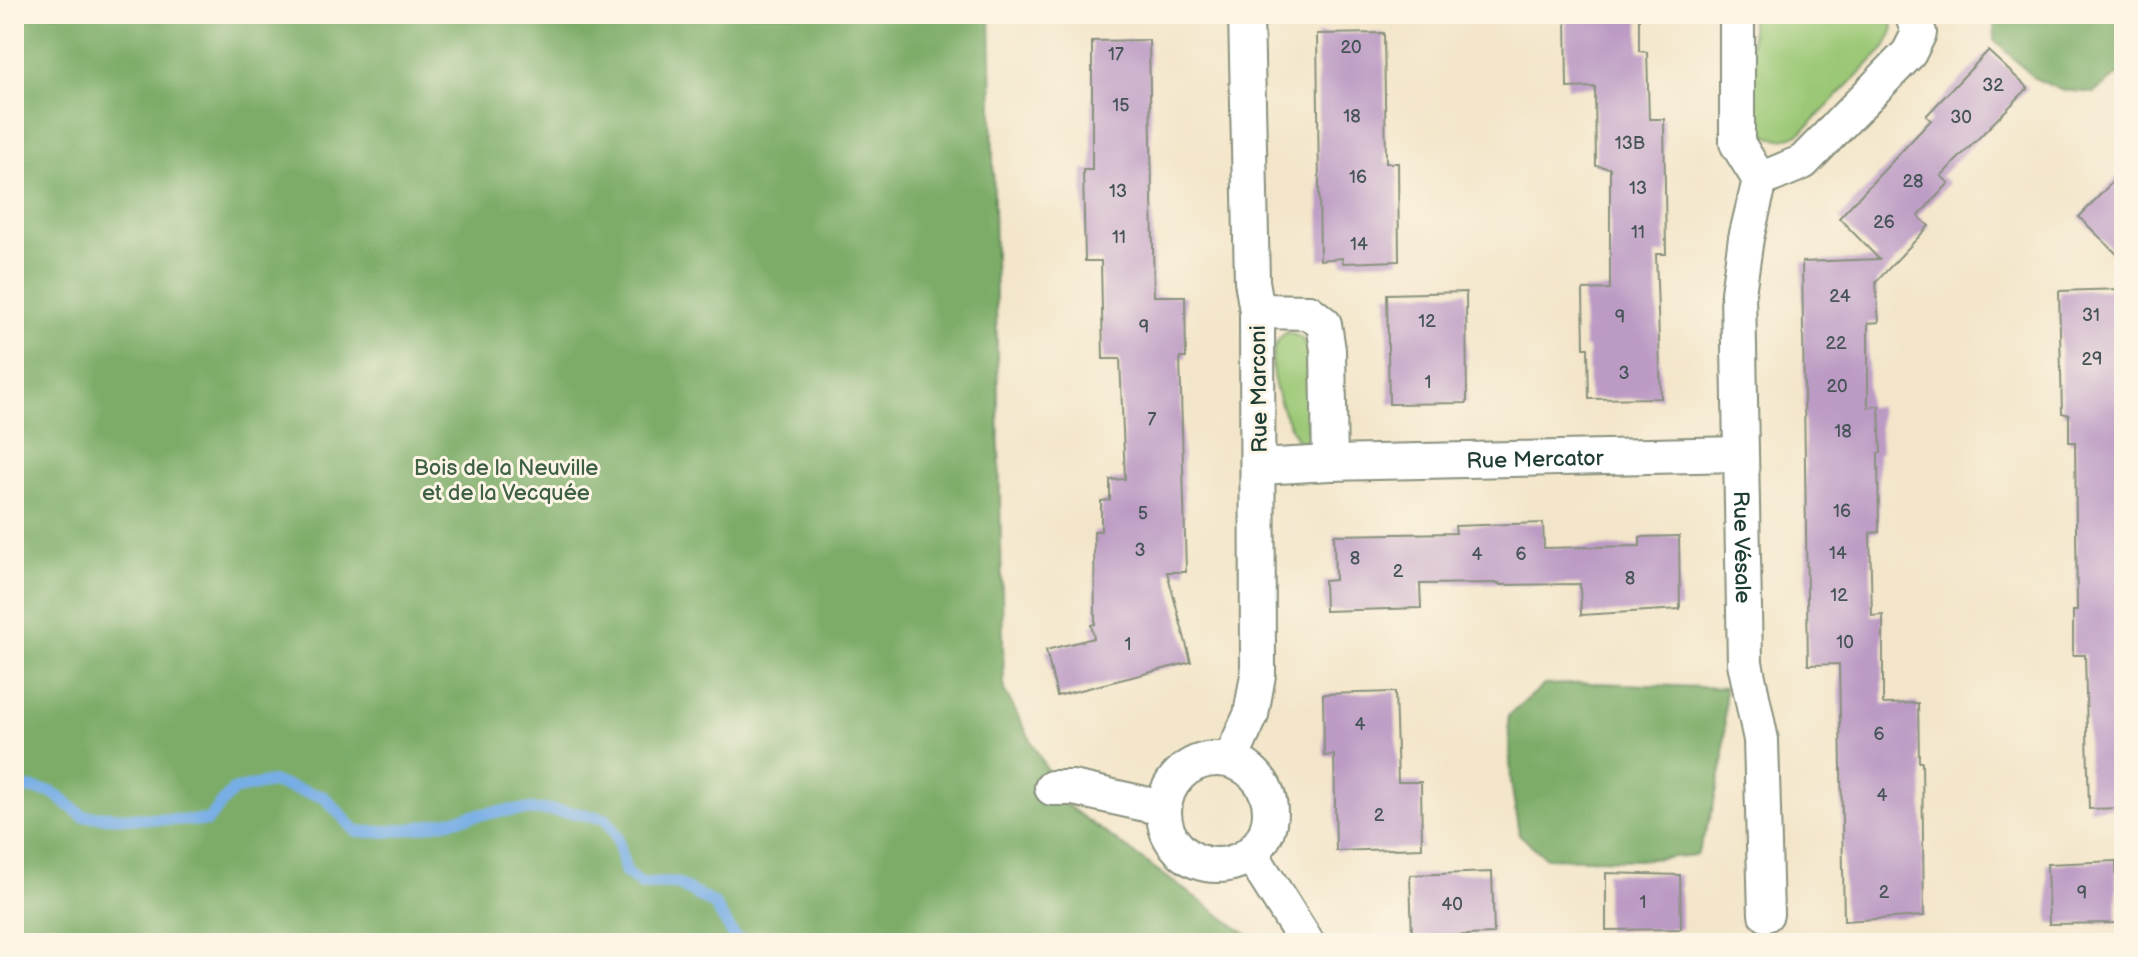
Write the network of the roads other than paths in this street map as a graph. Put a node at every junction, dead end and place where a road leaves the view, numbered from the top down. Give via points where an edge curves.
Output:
1 (1246, 14) edge
2 (1737, 14) edge
3 (1912, 14) edge
4 (1760, 180) junction
5 (1257, 311) junction
6 (1740, 454) junction
7 (1330, 463) junction
8 (1259, 467) junction
9 (1231, 759) junction
10 (1052, 788) dead end
11 (1163, 808) junction
12 (1251, 854) junction
13 (1766, 914) dead end
14 (1307, 943) edge

1 - 5 street, Rue Marconi
2 - 4 street via 1737,143
3 - 4 street via 1919,33 1909,53 1803,162
4 - 6 street, Rue Vésale via 1738,293
5 - 7 street via 1309,312 1324,324
5 - 8 street, Rue Marconi
6 - 7 street, Rue Mercator
6 - 13 street, Rue Vésale via 1745,663 1761,740
7 - 8 street, Rue Mercator
8 - 9 street, Rue Marconi via 1258,675 1251,715
9 - 11 street via 1194,763 1179,774
9 - 12 street via 1253,772 1268,792 1269,826
10 - 11 street
11 - 12 street via 1172,841 1200,863 1235,863
12 - 14 street

